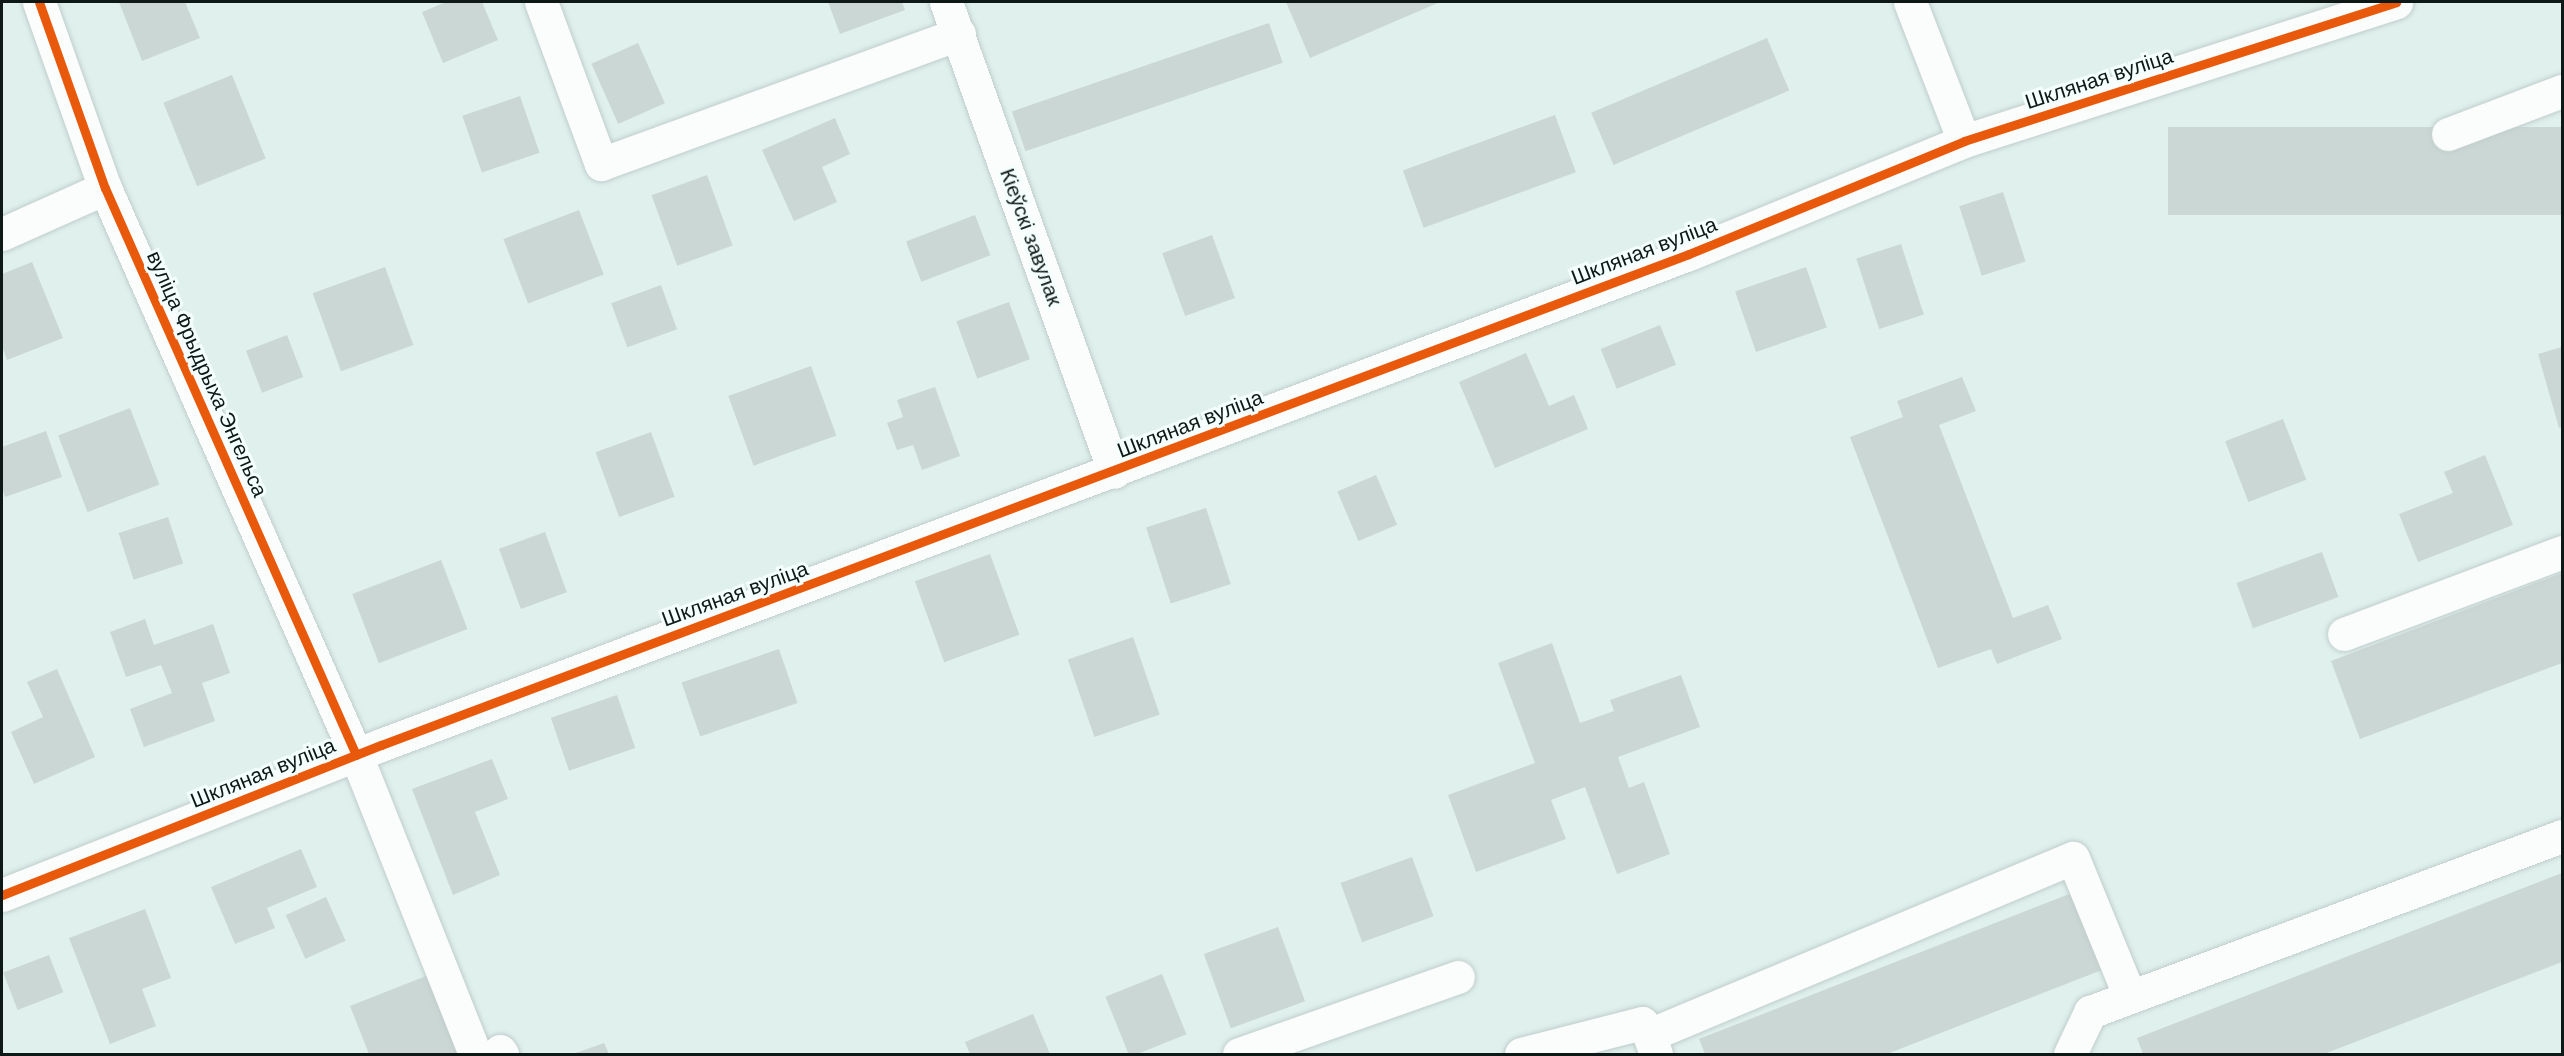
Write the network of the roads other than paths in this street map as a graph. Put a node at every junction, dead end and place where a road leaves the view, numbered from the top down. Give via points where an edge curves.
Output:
1 (39, 2) edge
2 (541, 2) edge
3 (946, 2) edge
4 (1910, 2) edge
5 (2396, 2) edge
6 (959, 34) junction
7 (2562, 91) edge
8 (2448, 134) dead end
9 (1964, 141) junction
10 (105, 188) junction
11 (2, 234) edge
12 (1114, 472) junction
13 (2562, 552) edge
14 (2344, 634) dead end
15 (357, 755) junction
16 (2562, 836) edge
17 (2, 895) edge
18 (1458, 977) dead end
19 (2130, 997) junction
20 (1652, 1045) edge
21 (492, 1053) edge
22 (1239, 1054) edge
23 (1521, 1054) edge
24 (2070, 1054) edge

1 - 10 street, вуліца Фрыдрыха Энгельса
2 - 6 street via 601,164
3 - 6 street, Кіеўскі завулак
4 - 9 street
5 - 9 street, Шкляная вуліца
6 - 12 street, Кіеўскі завулак
7 - 8 street
9 - 12 street, Шкляная вуліца via 1689,254
10 - 11 street
10 - 15 street, вуліца Фрыдрыха Энгельса
12 - 15 street, Шкляная вуліца
13 - 14 street
15 - 17 street, Шкляная вуліца
15 - 21 street, вуліца Фрыдрыха Энгельса
16 - 19 street
18 - 22 street
19 - 20 street via 2073,858
19 - 24 street via 2090,1012
20 - 23 street via 1642,1023

